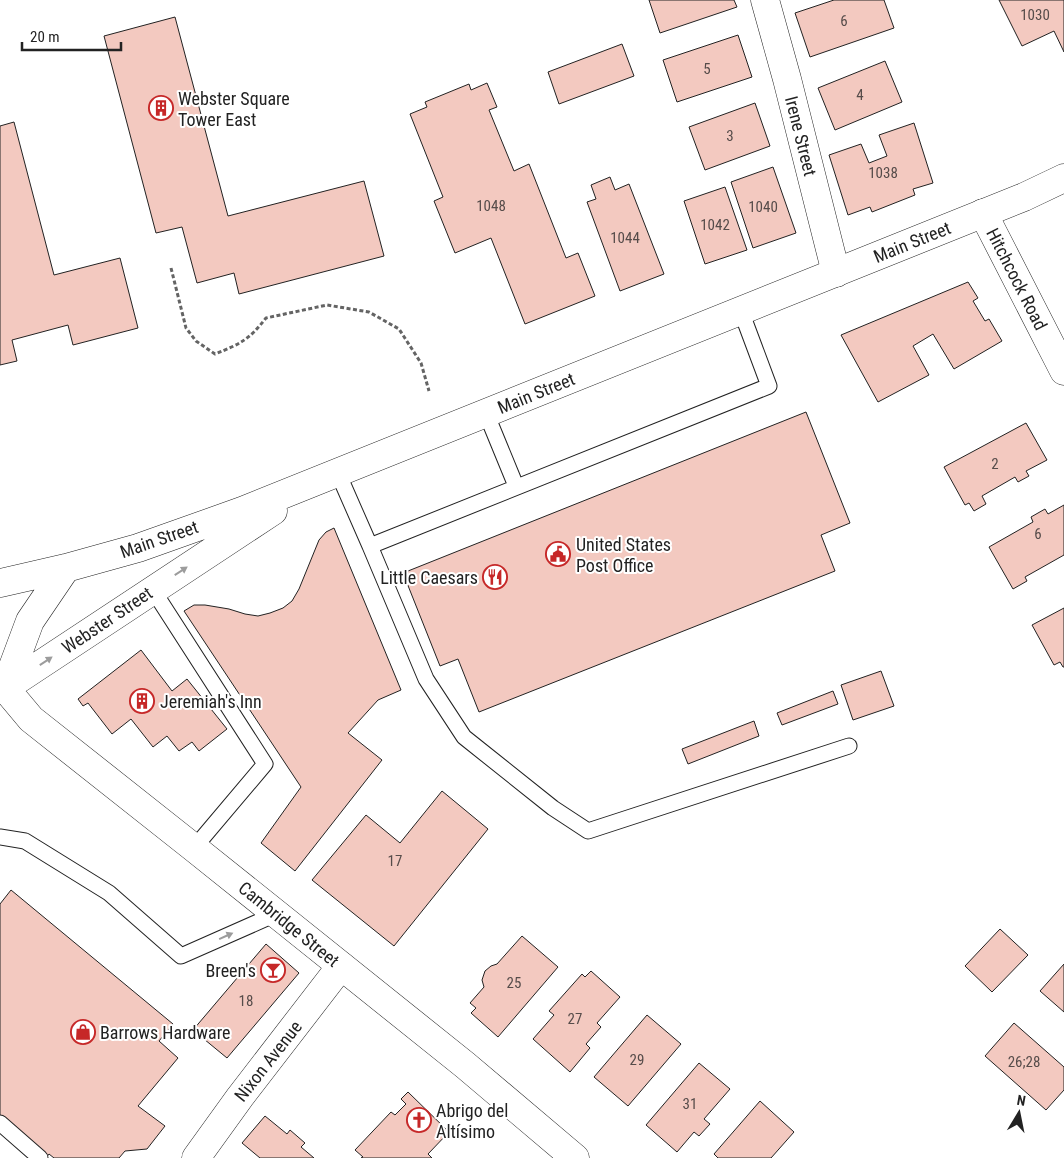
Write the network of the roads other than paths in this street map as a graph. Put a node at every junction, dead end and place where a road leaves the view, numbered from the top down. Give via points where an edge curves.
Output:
1 (765, 0) edge
2 (1064, 178) edge
3 (983, 213) junction
4 (836, 273) junction
5 (741, 311) junction
6 (1064, 371) edge
7 (486, 413) junction
8 (330, 476) junction
9 (516, 486) junction
10 (370, 546) junction
11 (66, 568) junction
12 (0, 583) edge
13 (153, 590) junction
14 (2, 687) edge
15 (849, 746) dead end
16 (0, 838) edge
17 (194, 848) junction
18 (276, 914) junction
19 (341, 966) junction
20 (0, 1123) edge
21 (40, 1158) edge
22 (196, 1158) edge
23 (575, 1158) edge

1 - 4 main road, Irene Street
2 - 3 main road, Main Street
3 - 4 main road, Main Street
3 - 6 main road, Hitchcock Road
4 - 5 main road, Main Street
5 - 7 main road, Main Street
5 - 9 lane via 769,386
7 - 8 main road, Main Street
7 - 9 lane
8 - 10 lane
8 - 11 main road, Main Street via 242,511
13 -> 8 main road, Webster Street
9 - 10 lane
10 - 15 lane via 426,679 464,737 552,808 588,830
11 - 12 main road, Main Street
11 - 14 main road via 30,621
14 -> 13 main road, Webster Street
13 - 17 lane via 265,764
14 - 17 main road, Cambridge Street via 31,719
16 -> 18 lane via 25,842 108,893 181,956
17 - 18 main road, Cambridge Street
18 - 19 main road, Cambridge Street
19 - 22 main road, Nixon Avenue
19 - 23 main road, Cambridge Street
20 - 21 lane

